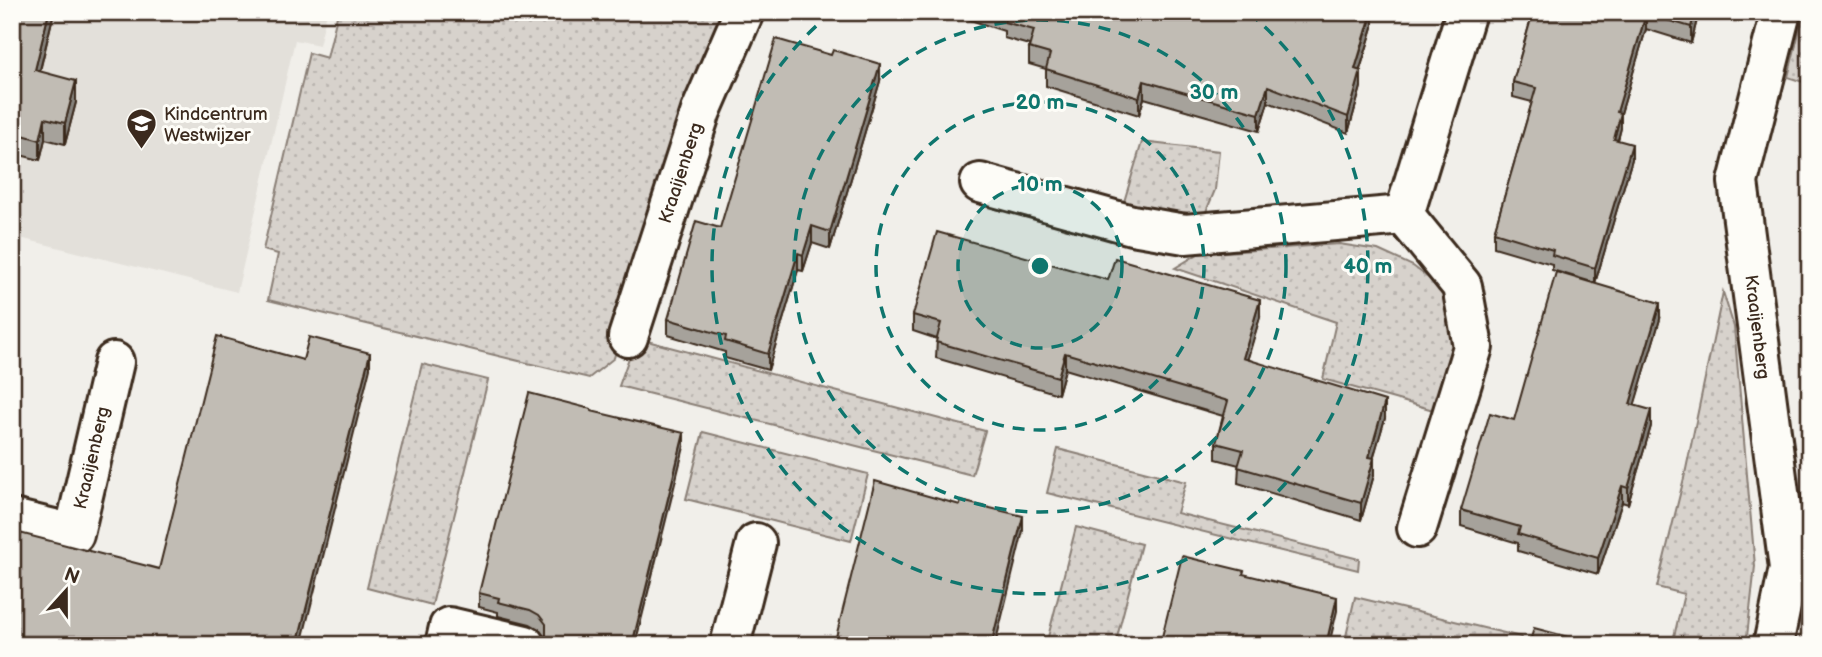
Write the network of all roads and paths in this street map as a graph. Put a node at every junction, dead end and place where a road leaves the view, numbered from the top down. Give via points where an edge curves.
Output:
1 (744, 12) edge
2 (1465, 12) edge
3 (1781, 12) edge
4 (980, 183) dead end
5 (1404, 215) junction
6 (628, 337) dead end
7 (114, 362) dead end
8 (12, 519) edge
9 (1417, 528) dead end
10 (756, 543) dead end
11 (447, 636) edge
12 (525, 645) edge
13 (730, 645) edge
14 (1773, 645) edge

1 - 6 street, Kraaijenberg via 701,111
2 - 5 street
3 - 14 street, Kraaijenberg via 1738,182 1788,568
4 - 5 street via 1132,225 1185,234
5 - 9 street via 1462,286 1473,348
7 - 8 street, Kraaijenberg via 74,534
10 - 13 street
11 - 12 street

